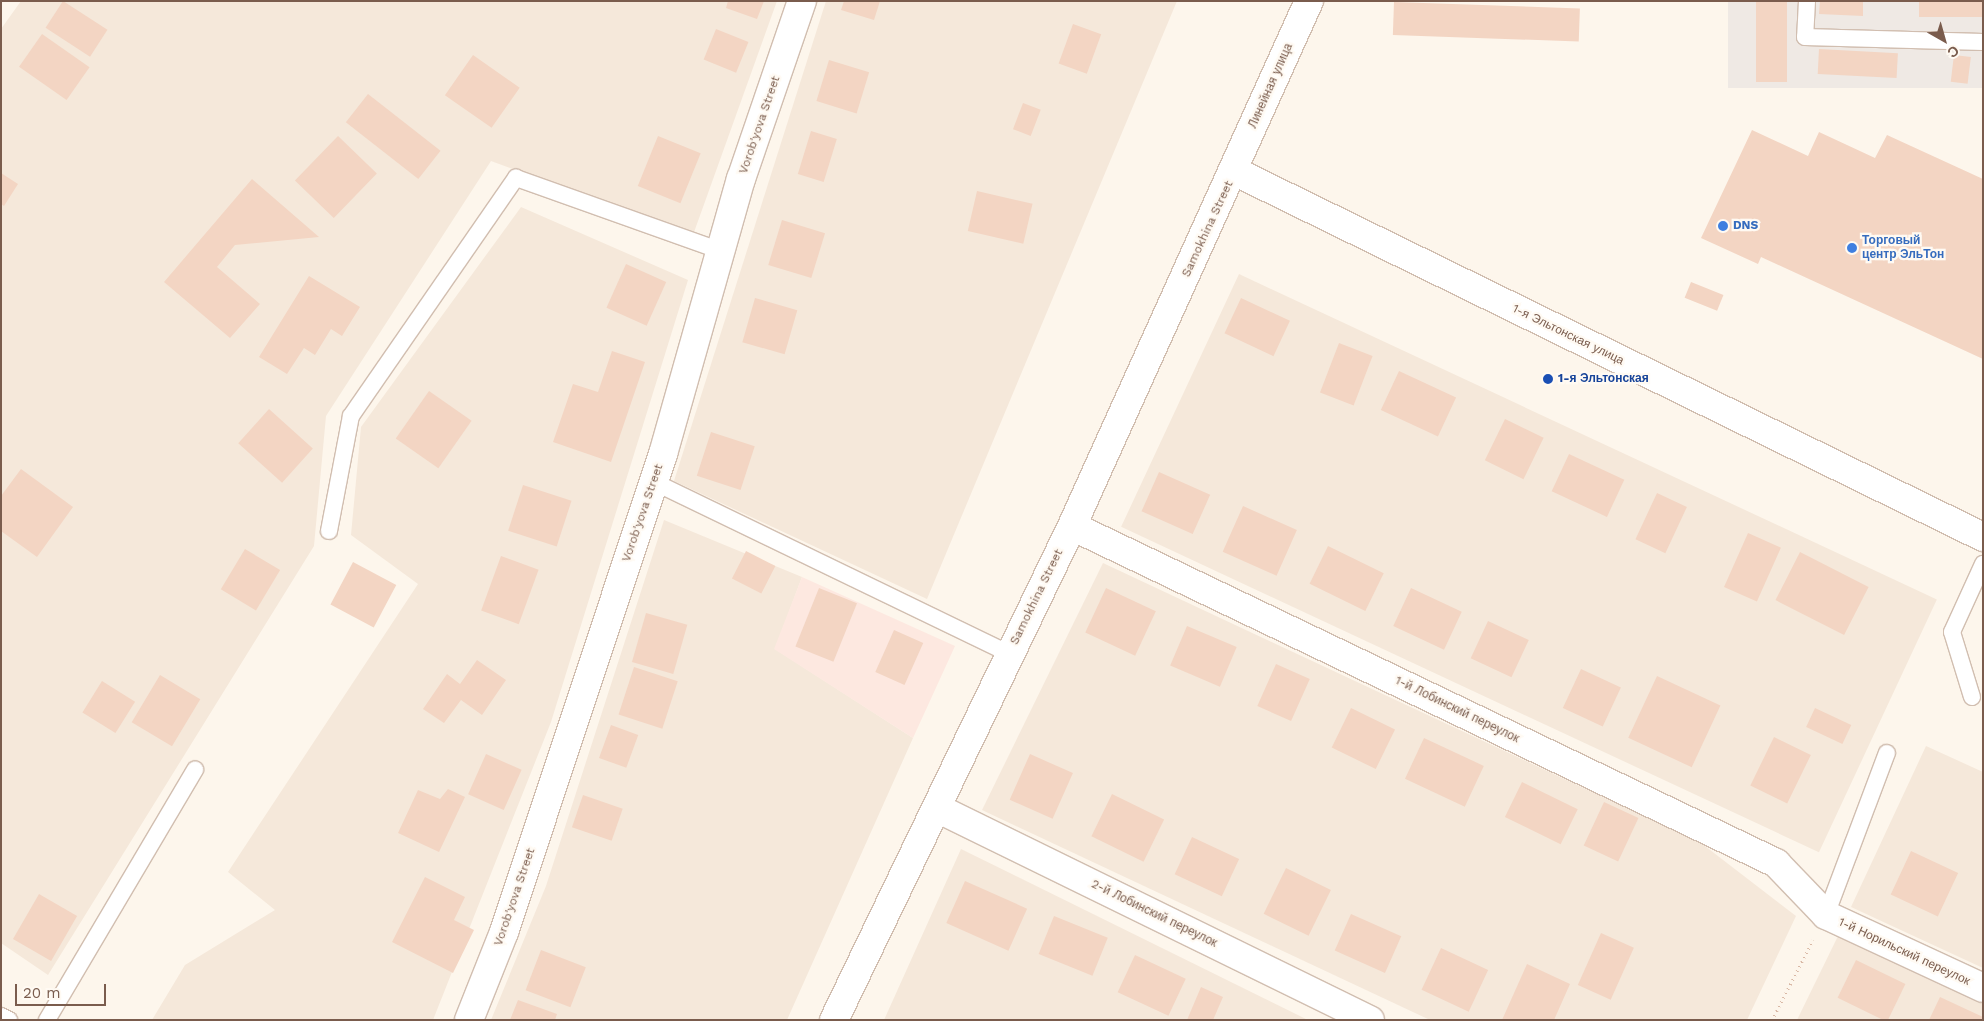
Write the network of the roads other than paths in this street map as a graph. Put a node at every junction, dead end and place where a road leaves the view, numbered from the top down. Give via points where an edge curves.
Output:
1 (802, 1) edge
2 (1308, 1) edge
3 (1807, 1) edge
4 (1983, 42) edge
5 (1234, 171) junction
6 (721, 251) junction
7 (654, 482) junction
8 (1072, 526) junction
9 (330, 531) dead end
10 (1983, 538) edge
11 (1983, 564) edge
12 (1010, 654) junction
13 (1972, 697) dead end
14 (1887, 753) dead end
15 (195, 770) dead end
16 (937, 808) junction
17 (1826, 915) junction
18 (1983, 988) edge
19 (1, 1016) edge
20 (9, 1020) edge
21 (47, 1020) edge
22 (469, 1020) edge
23 (834, 1020) edge
24 (1370, 1020) edge

1 - 6 street, Vorob'yova Street via 741,179
2 - 5 street, Линейная улица
3 - 4 lane via 1805,37
5 - 8 street, Samokhina Street
5 - 10 street, 1-я Эльтонская улица
6 - 7 street, Vorob'yova Street
6 - 9 lane via 516,178 351,416
7 - 12 lane
7 - 22 street, Vorob'yova Street via 504,932
8 - 12 street, Samokhina Street
8 - 17 street, 1-й Лобинский переулок via 1776,863
11 - 13 lane via 1952,632
12 - 16 street, Samokhina Street
14 - 17 lane
15 - 21 lane
16 - 23 street, Samokhina Street
16 - 24 street, 2-й Лобинский переулок
17 - 18 street, 1-й Норильский переулок
19 - 20 lane

